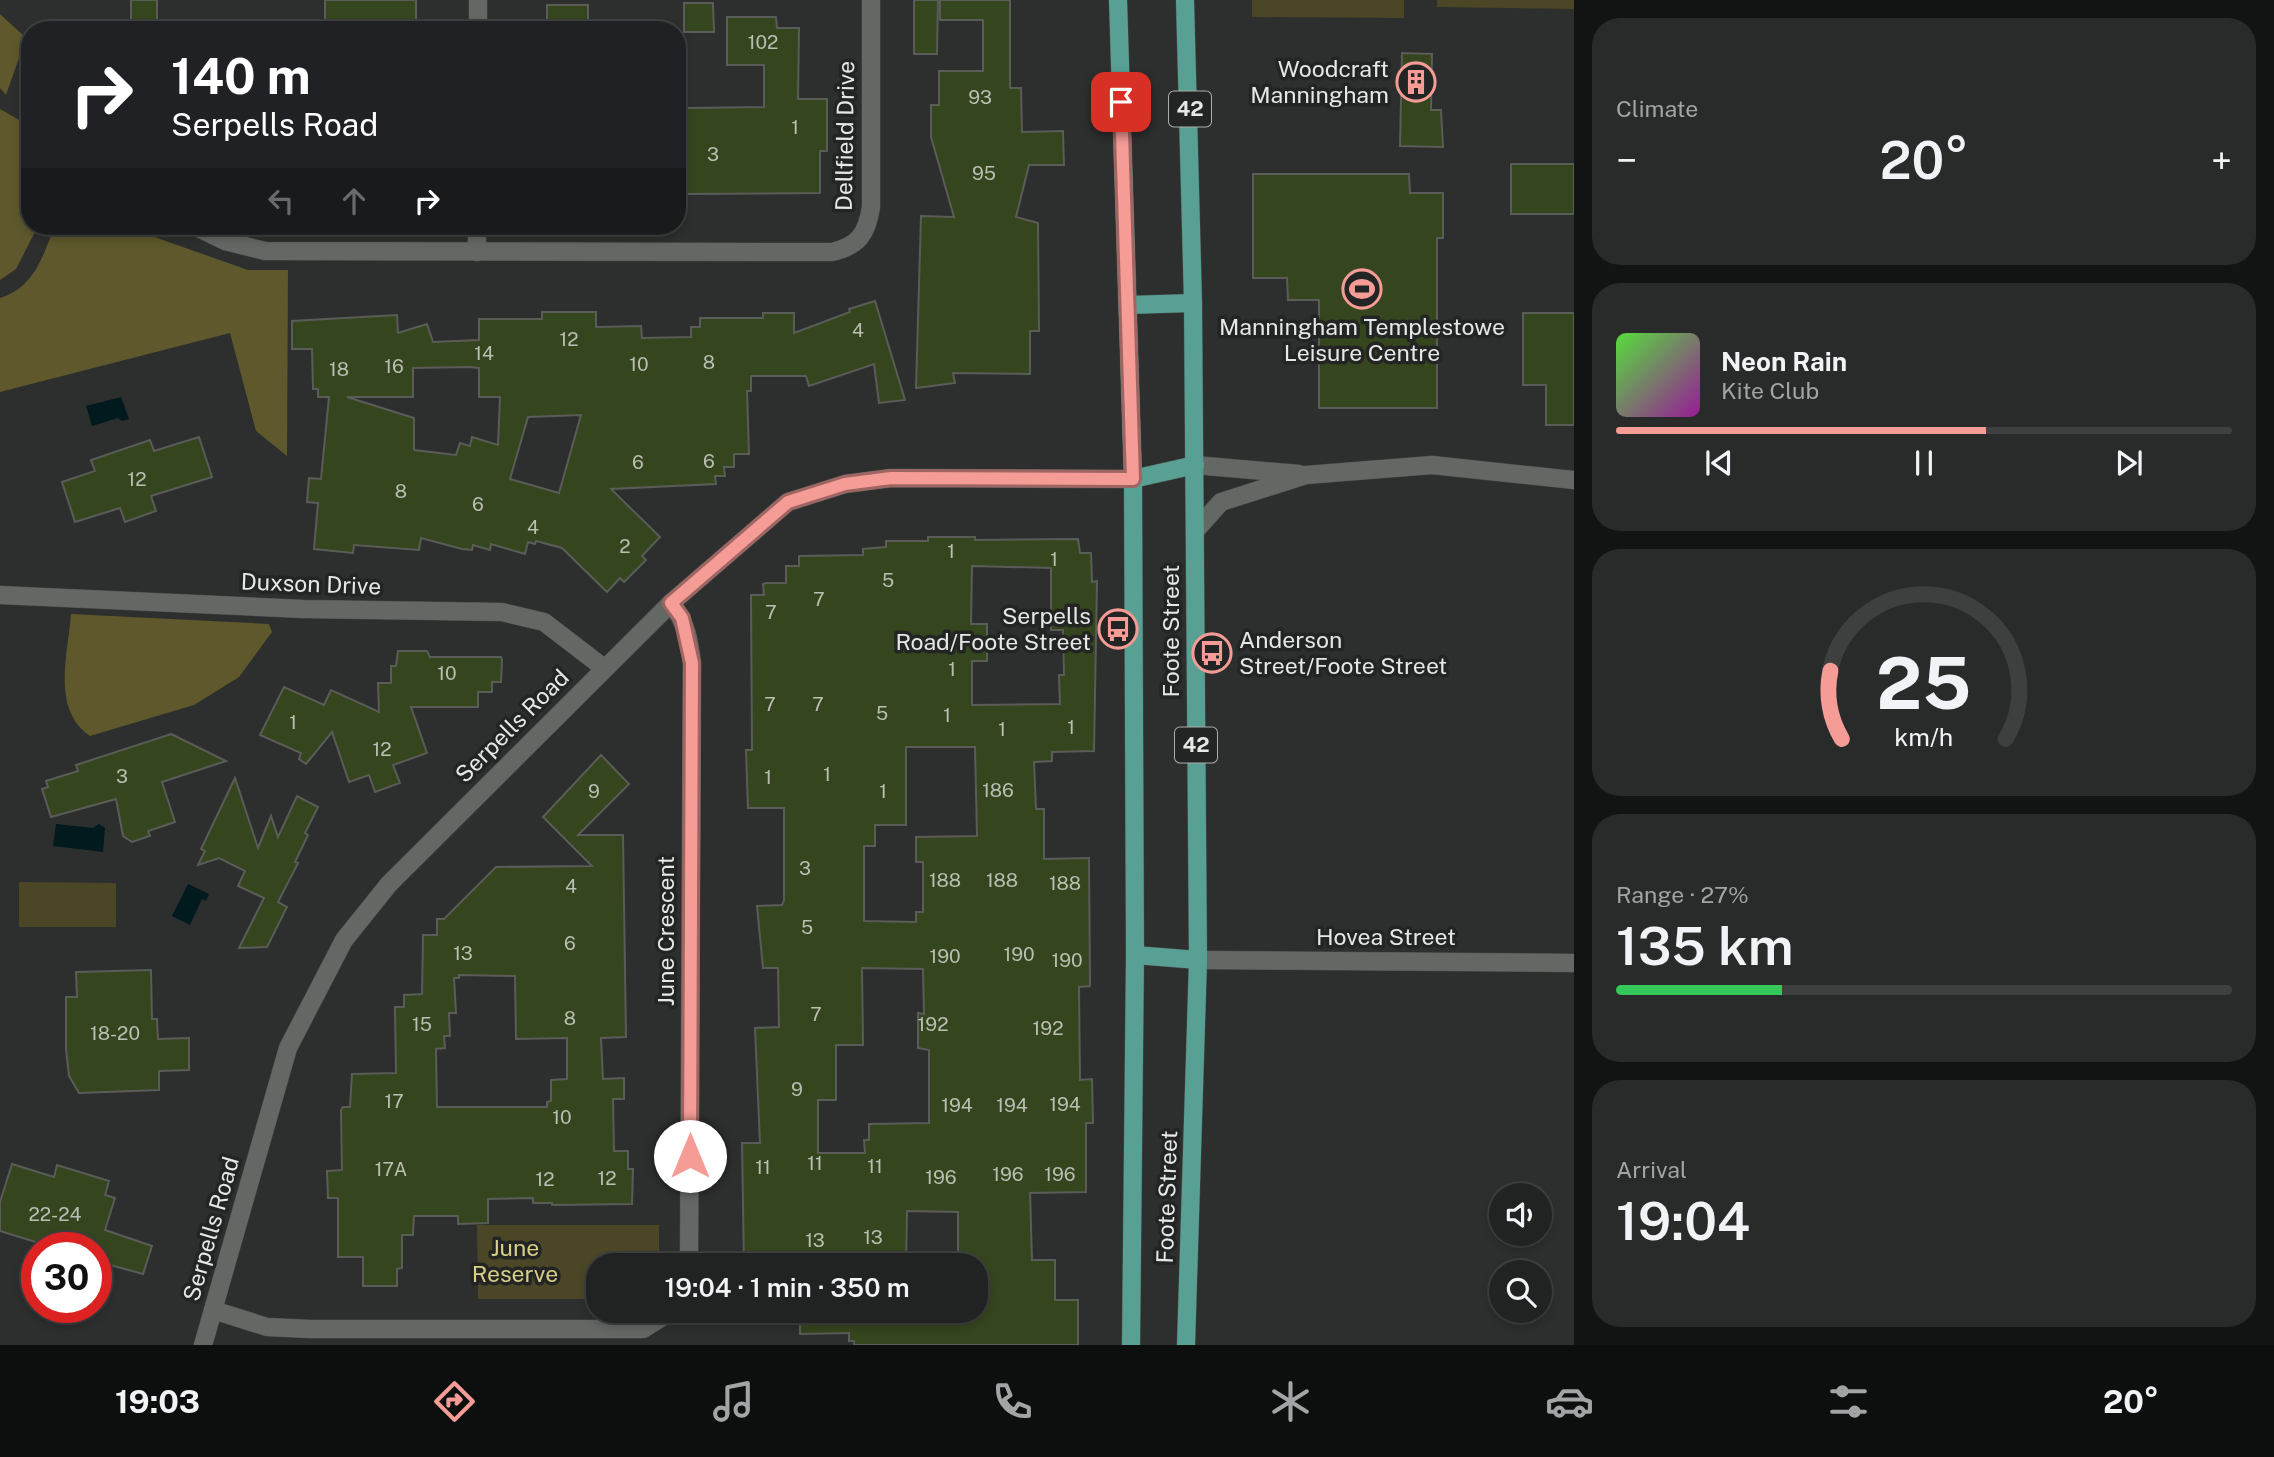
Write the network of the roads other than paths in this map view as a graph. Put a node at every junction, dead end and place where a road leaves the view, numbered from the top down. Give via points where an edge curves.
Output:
1 (478, 0) edge
2 (871, 0) edge
3 (1118, 0) edge
4 (1185, 0) edge
5 (478, 21) edge
6 (214, 235) edge
7 (477, 235) edge
8 (477, 252) junction
9 (1193, 303) junction
10 (1128, 305) junction
11 (1195, 465) junction
12 (1306, 475) junction
13 (1133, 479) junction
14 (1574, 480) edge
15 (1196, 530) junction
16 (0, 595) edge
17 (671, 603) junction
18 (604, 668) junction
19 (1135, 955) junction
20 (1198, 960) junction
21 (1574, 962) edge
22 (689, 1253) edge
23 (213, 1310) junction
24 (653, 1323) edge
25 (203, 1345) edge
26 (1131, 1345) edge
27 (1186, 1345) edge

1 - 5 street
2 - 8 street, Dellfield Drive via 870,215 862,239 848,248 832,252
3 - 10 main road, Foote Street
4 - 9 main road, Foote Street / 42
6 - 8 street via 265,251
7 - 8 street
9 - 10 main road
9 - 11 main road, Foote Street / 42
10 - 13 main road, Foote Street
11 - 12 street
11 - 13 main road
11 - 15 main road, Foote Street / 42
12 - 14 street via 1432,465
12 - 15 street via 1222,502
13 - 17 street, Serpells Road via 891,478 845,484 788,502
13 - 19 main road, Foote Street
15 - 20 main road, Foote Street / 42
16 - 18 street, Duxson Drive via 303,609 502,612 544,622
17 - 18 street, Serpells Road
17 - 22 street, June Crescent via 682,618 692,663
18 - 23 street, Serpells Road via 389,884 344,940 288,1048
19 - 20 main road
19 - 26 main road, Foote Street
20 - 21 street, Hovea Street
20 - 27 main road, Foote Street / 42
23 - 24 street via 267,1327 310,1329 643,1329
23 - 25 street, Serpells Road

